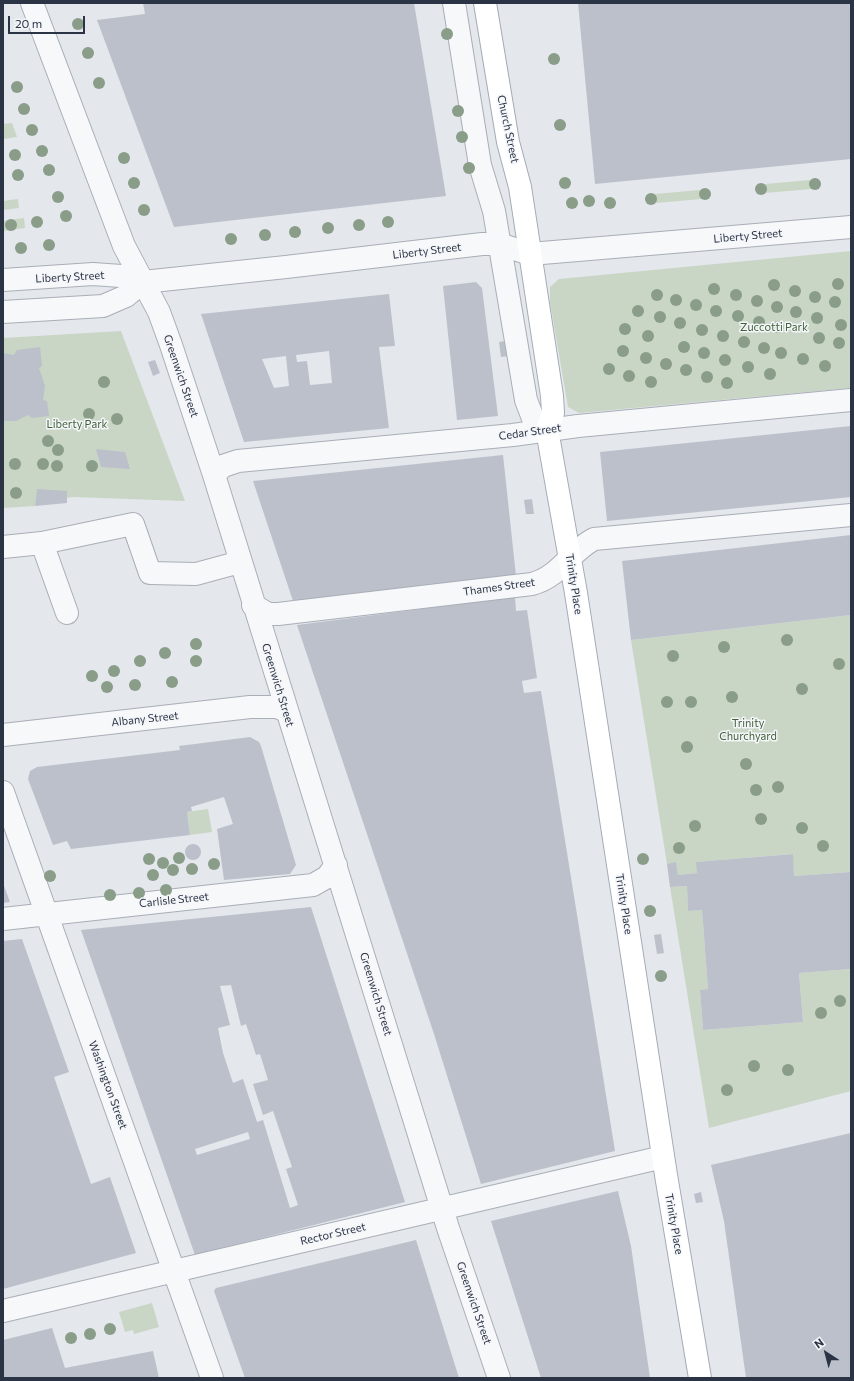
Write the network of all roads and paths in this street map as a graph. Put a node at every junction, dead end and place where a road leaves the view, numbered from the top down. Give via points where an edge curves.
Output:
1 (32, 3) edge
2 (454, 3) edge
3 (485, 3) edge
4 (851, 227) edge
5 (499, 244) junction
6 (530, 254) junction
7 (3, 280) edge
8 (143, 282) junction
9 (3, 312) edge
10 (851, 400) edge
11 (547, 430) junction
12 (214, 475) junction
13 (851, 515) edge
14 (42, 543) junction
15 (3, 547) edge
16 (570, 559) junction
17 (240, 562) junction
18 (253, 605) junction
19 (66, 613) dead end
20 (286, 711) junction
21 (3, 735) edge
22 (3, 792) edge
23 (336, 865) junction
24 (47, 914) junction
25 (3, 919) edge
26 (663, 1157) junction
27 (442, 1209) junction
28 (175, 1271) junction
29 (3, 1311) edge
30 (212, 1378) edge
31 (499, 1378) edge
32 (700, 1378) edge

1 - 8 street, Greenwich Street via 122,240
2 - 5 street via 480,165 494,211
3 - 6 main road, Church Street
4 - 6 street, Liberty Street
5 - 6 street, Liberty Street
5 - 8 street, Liberty Street
5 - 11 street via 526,400 534,421
6 - 11 main road, Trinity Place via 552,396 553,413
7 - 8 street, Liberty Street via 93,274 121,276
8 - 9 street via 126,296 103,306
8 - 12 street, Greenwich Street via 159,312
10 - 11 street, Cedar Street
11 - 12 street, Cedar Street via 238,460 223,466
11 - 16 main road, Trinity Place
12 - 17 street, Greenwich Street
13 - 16 street, Thames Street via 594,539 580,548
14 - 15 street
14 - 17 street via 133,524 150,573 196,574
14 - 19 street
16 - 18 street, Thames Street via 546,579 532,584 278,614 268,614
16 - 26 main road, Trinity Place
17 - 18 street, Greenwich Street
18 - 20 street, Greenwich Street
20 - 21 street, Albany Street via 277,707 250,707
20 - 23 street, Greenwich Street
22 - 24 street, Washington Street
23 - 24 street, Carlisle Street via 327,877 313,884
23 - 27 street, Greenwich Street
24 - 25 street, Carlisle Street
24 - 28 street, Washington Street
26 - 27 street, Rector Street
26 - 32 main road, Trinity Place
27 - 28 street, Rector Street
27 - 31 street, Greenwich Street
28 - 29 street, Rector Street
28 - 30 street, Washington Street

